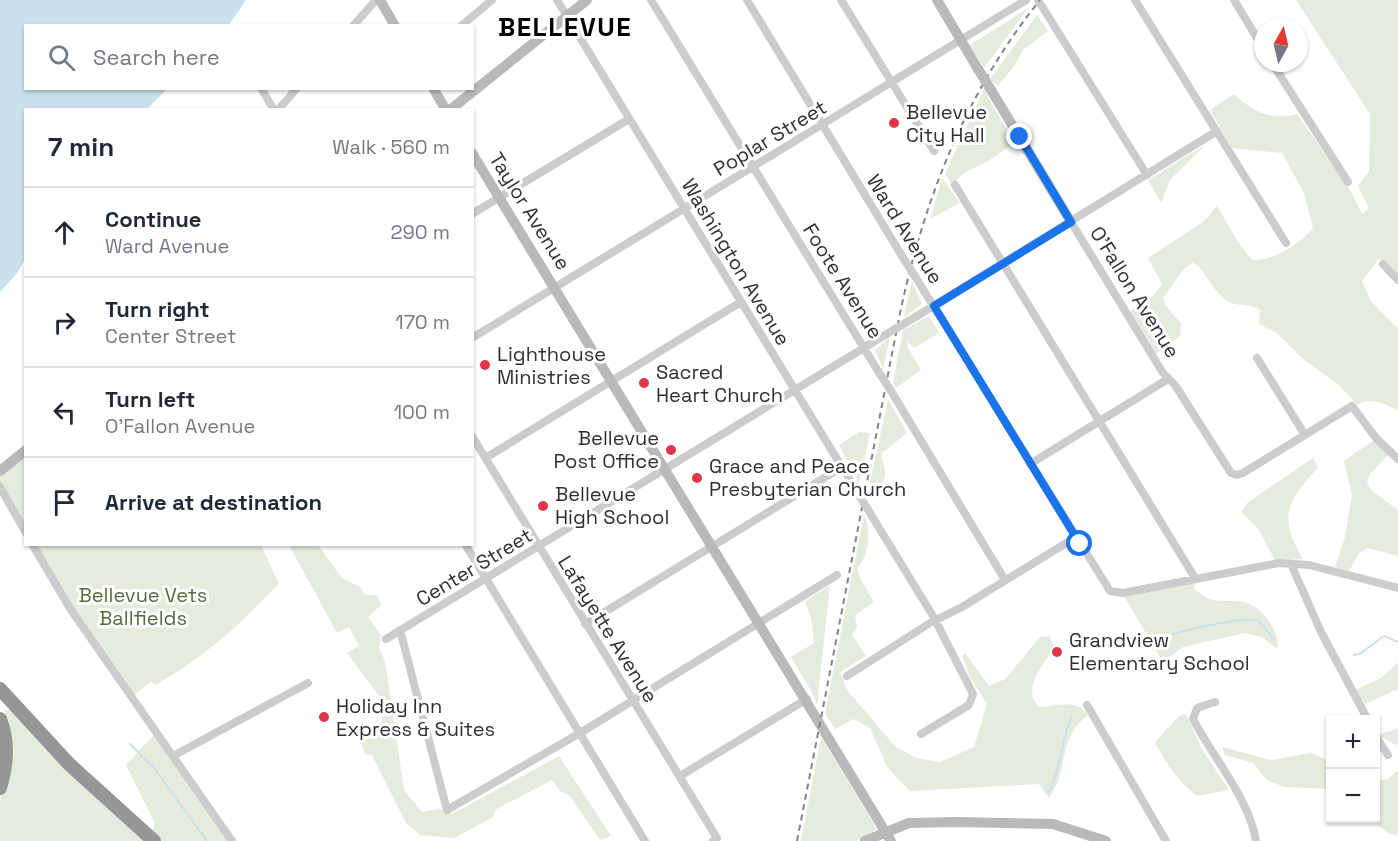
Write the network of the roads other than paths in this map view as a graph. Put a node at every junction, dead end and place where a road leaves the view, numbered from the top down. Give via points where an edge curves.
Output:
1 (378, 0) edge
2 (492, 0) edge
3 (557, 0) edge
4 (587, 0) edge
5 (651, 0) edge
6 (747, 0) edge
7 (841, 0) edge
8 (937, 0) edge
9 (1026, 0) edge
10 (1038, 0) edge
11 (1136, 0) edge
12 (1233, 0) edge
13 (567, 16) junction
14 (355, 24) edge
15 (394, 24) edge
16 (463, 24) edge
17 (1254, 34) edge
18 (962, 40) junction
19 (1278, 72) edge
20 (892, 83) junction
21 (474, 89) edge
22 (262, 90) edge
23 (295, 90) edge
24 (434, 90) edge
25 (473, 90) edge
26 (275, 108) edge
27 (278, 108) edge
28 (447, 108) edge
29 (451, 108) edge
30 (629, 119) junction
31 (823, 126) junction
32 (1217, 131) junction
33 (934, 151) dead end
34 (474, 157) edge
35 (753, 167) junction
36 (1147, 175) junction
37 (1348, 182) dead end
38 (955, 185) dead end
39 (500, 197) junction
40 (686, 209) junction
41 (474, 213) edge
42 (1071, 222) junction
43 (1286, 243) dead end
44 (1003, 264) junction
45 (1383, 264) dead end
46 (1398, 280) edge
47 (556, 288) junction
48 (741, 302) junction
49 (934, 306) junction
50 (474, 337) edge
51 (865, 347) junction
52 (1257, 358) dead end
53 (1168, 379) junction
54 (612, 380) junction
55 (795, 391) junction
56 (1101, 422) junction
57 (1305, 435) junction
58 (474, 438) edge
59 (24, 452) edge
60 (487, 457) junction
61 (1398, 459) edge
62 (1030, 464) junction
63 (842, 467) junction
64 (665, 468) junction
65 (0, 471) edge
66 (0, 487) edge
67 (24, 529) edge
68 (1076, 537) junction
69 (712, 545) junction
70 (33, 546) edge
71 (466, 546) edge
72 (539, 547) junction
73 (1291, 564) junction
74 (837, 575) dead end
75 (1195, 578) junction
76 (486, 579) junction
77 (1005, 580) junction
78 (1398, 588) edge
79 (936, 620) junction
80 (759, 622) junction
81 (585, 624) junction
82 (399, 630) junction
83 (386, 639) dead end
84 (847, 676) dead end
85 (308, 683) dead end
86 (0, 689) edge
87 (807, 699) junction
88 (633, 700) junction
89 (1215, 702) dead end
90 (1087, 705) dead end
91 (1365, 715) edge
92 (0, 719) edge
93 (580, 733) junction
94 (921, 734) dead end
95 (1380, 743) edge
96 (1388, 755) dead end
97 (173, 756) junction
98 (680, 776) junction
99 (0, 788) edge
100 (889, 836) edge
101 (715, 840) edge
102 (154, 841) edge
103 (232, 841) edge
104 (645, 841) edge
105 (865, 841) edge
106 (1106, 841) edge
107 (1166, 841) edge
108 (1256, 841) edge

1 - 14 street
1 - 15 street
2 - 16 street
3 - 13 street, Washington Avenue
4 - 13 street
5 - 35 street, Foote Avenue
6 - 31 street, Ward Avenue
7 - 20 street
8 - 18 street, O’Fallon Avenue
9 - 18 street, Poplar Street
10 - 36 street
11 - 32 street
12 - 17 street
13 - 21 street
13 - 30 street, Washington Avenue
18 - 20 street, Poplar Street
18 - 42 street, O’Fallon Avenue, bridge
19 - 37 street
20 - 31 street, Poplar Street
20 - 33 street
22 - 26 street
23 - 27 street
24 - 28 street
25 - 29 street
30 - 39 street
30 - 40 street, Washington Avenue
31 - 35 street, Poplar Street
31 - 49 street, Ward Avenue, bridge
32 - 36 street, Center Street
32 - 43 street
34 - 39 street, Taylor Avenue
35 - 40 street, Poplar Street
35 - 51 street, Foote Avenue
36 - 42 street, Center Street
38 - 44 street
39 - 41 street
39 - 47 street, Taylor Avenue
40 - 47 street, Poplar Street
40 - 48 street, Washington Avenue
42 - 44 street, Center Street
42 - 53 street, O’Fallon Avenue
44 - 49 street, Center Street
44 - 56 street
45 - 46 street
47 - 50 street, Poplar Street
47 - 54 street, Taylor Avenue
48 - 54 street
48 - 55 street, Washington Avenue
49 - 51 street, Center Street, bridge
49 - 62 street, Ward Avenue
51 - 55 street, Center Street
51 - 77 street, Foote Avenue, bridge
52 - 57 street
53 - 56 street
53 - 57 street, O’Fallon Avenue via 1234,475
54 - 60 street
54 - 64 street, Taylor Avenue
55 - 63 street, Washington Avenue
55 - 64 street, Center Street
56 - 62 street
56 - 75 street
57 - 61 street via 1352,406
58 - 60 street, Lafayette Avenue
59 - 65 street
60 - 72 street, Lafayette Avenue
62 - 68 street, Ward Avenue
63 - 69 street
63 - 79 street, Washington Avenue, bridge
64 - 69 street, Taylor Avenue
64 - 72 street, Center Street
66 - 67 street
68 - 75 street, Ward Avenue via 1105,586 1116,594
68 - 77 street
69 - 80 street, Taylor Avenue
69 - 81 street
70 - 97 street via 66,602
71 - 76 street
72 - 76 street, Center Street
72 - 81 street, Lafayette Avenue
73 - 75 street via 1256,566
73 - 78 street
73 - 91 street
74 - 80 street
76 - 82 street, Center Street
76 - 93 street
77 - 79 street
79 - 84 street
79 - 94 street, Washington Avenue via 968,681 973,699
80 - 87 street, Taylor Avenue
80 - 88 street
81 - 88 street, Lafayette Avenue
82 - 83 street, Center Street
82 - 93 street via 447,810
85 - 97 street
86 - 102 highway via 69,764
87 - 98 street
87 - 100 street, Taylor Avenue
88 - 93 street
88 - 98 street, Lafayette Avenue
89 - 108 street via 1197,708 1193,719 1242,802
90 - 107 street
92 - 99 highway via 7,747
93 - 104 street
95 - 96 street
97 - 103 street
98 - 101 street, Lafayette Avenue
100 - 105 street
100 - 106 street via 917,822 1053,824

